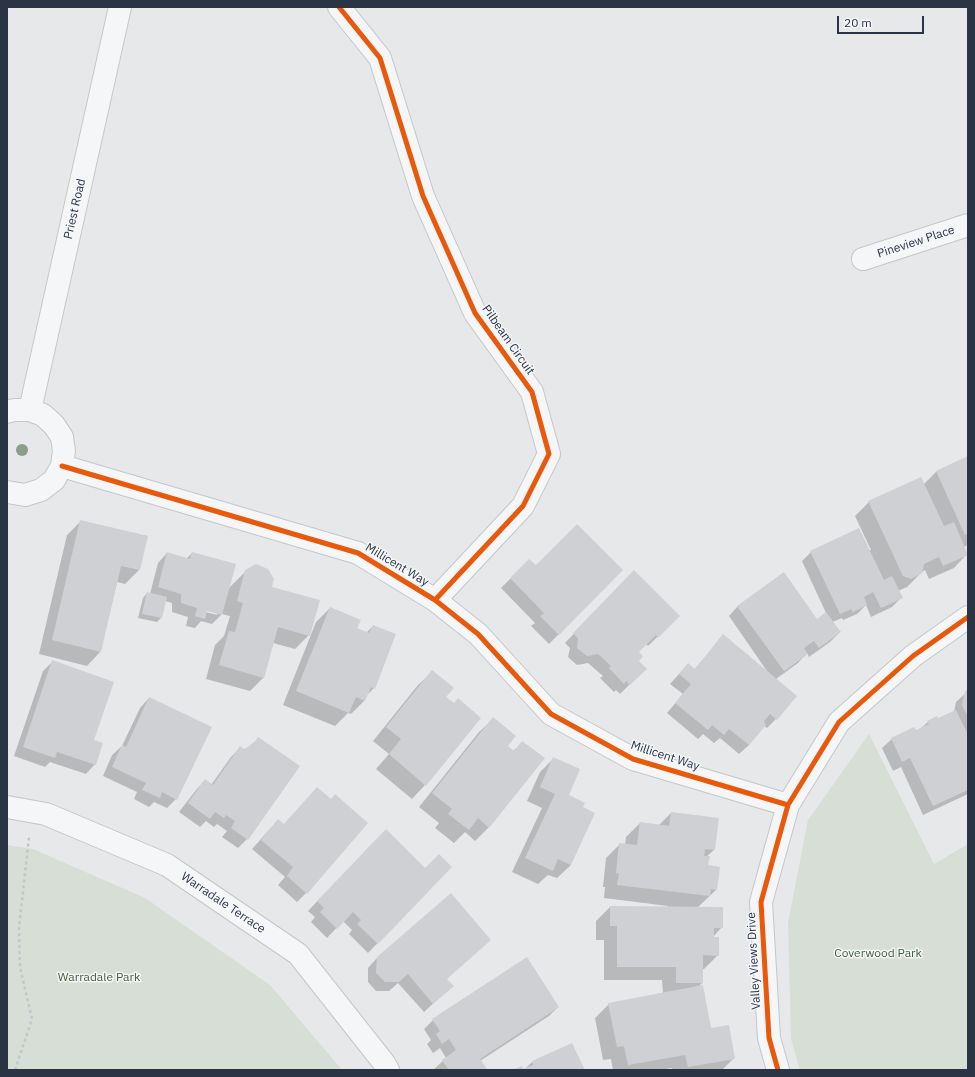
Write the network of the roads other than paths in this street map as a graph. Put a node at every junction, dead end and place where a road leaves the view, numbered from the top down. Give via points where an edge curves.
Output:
1 (120, 7) edge
2 (339, 7) edge
3 (968, 225) edge
4 (863, 259) dead end
5 (30, 410) junction
6 (7, 412) edge
7 (62, 466) junction
8 (8, 497) edge
9 (435, 600) junction
10 (968, 617) edge
11 (788, 805) junction
12 (7, 808) edge
13 (388, 1070) edge
14 (778, 1070) edge

1 - 5 street, Priest Road
2 - 9 street, Pilbeam Circuit via 380,58 423,196 475,313 532,392 549,454 523,506
3 - 4 street, Pineview Place
5 - 6 street
5 - 7 street via 54,425 62,437
7 - 8 street via 54,480 41,490
7 - 9 street, Millicent Way via 358,553
9 - 11 street, Millicent Way via 478,634 551,714 633,758
10 - 11 street, Valley Views Drive via 913,656 839,722
11 - 14 street, Valley Views Drive via 761,902 769,1038
12 - 13 street, Warradale Terrace via 46,814 167,866 298,954

